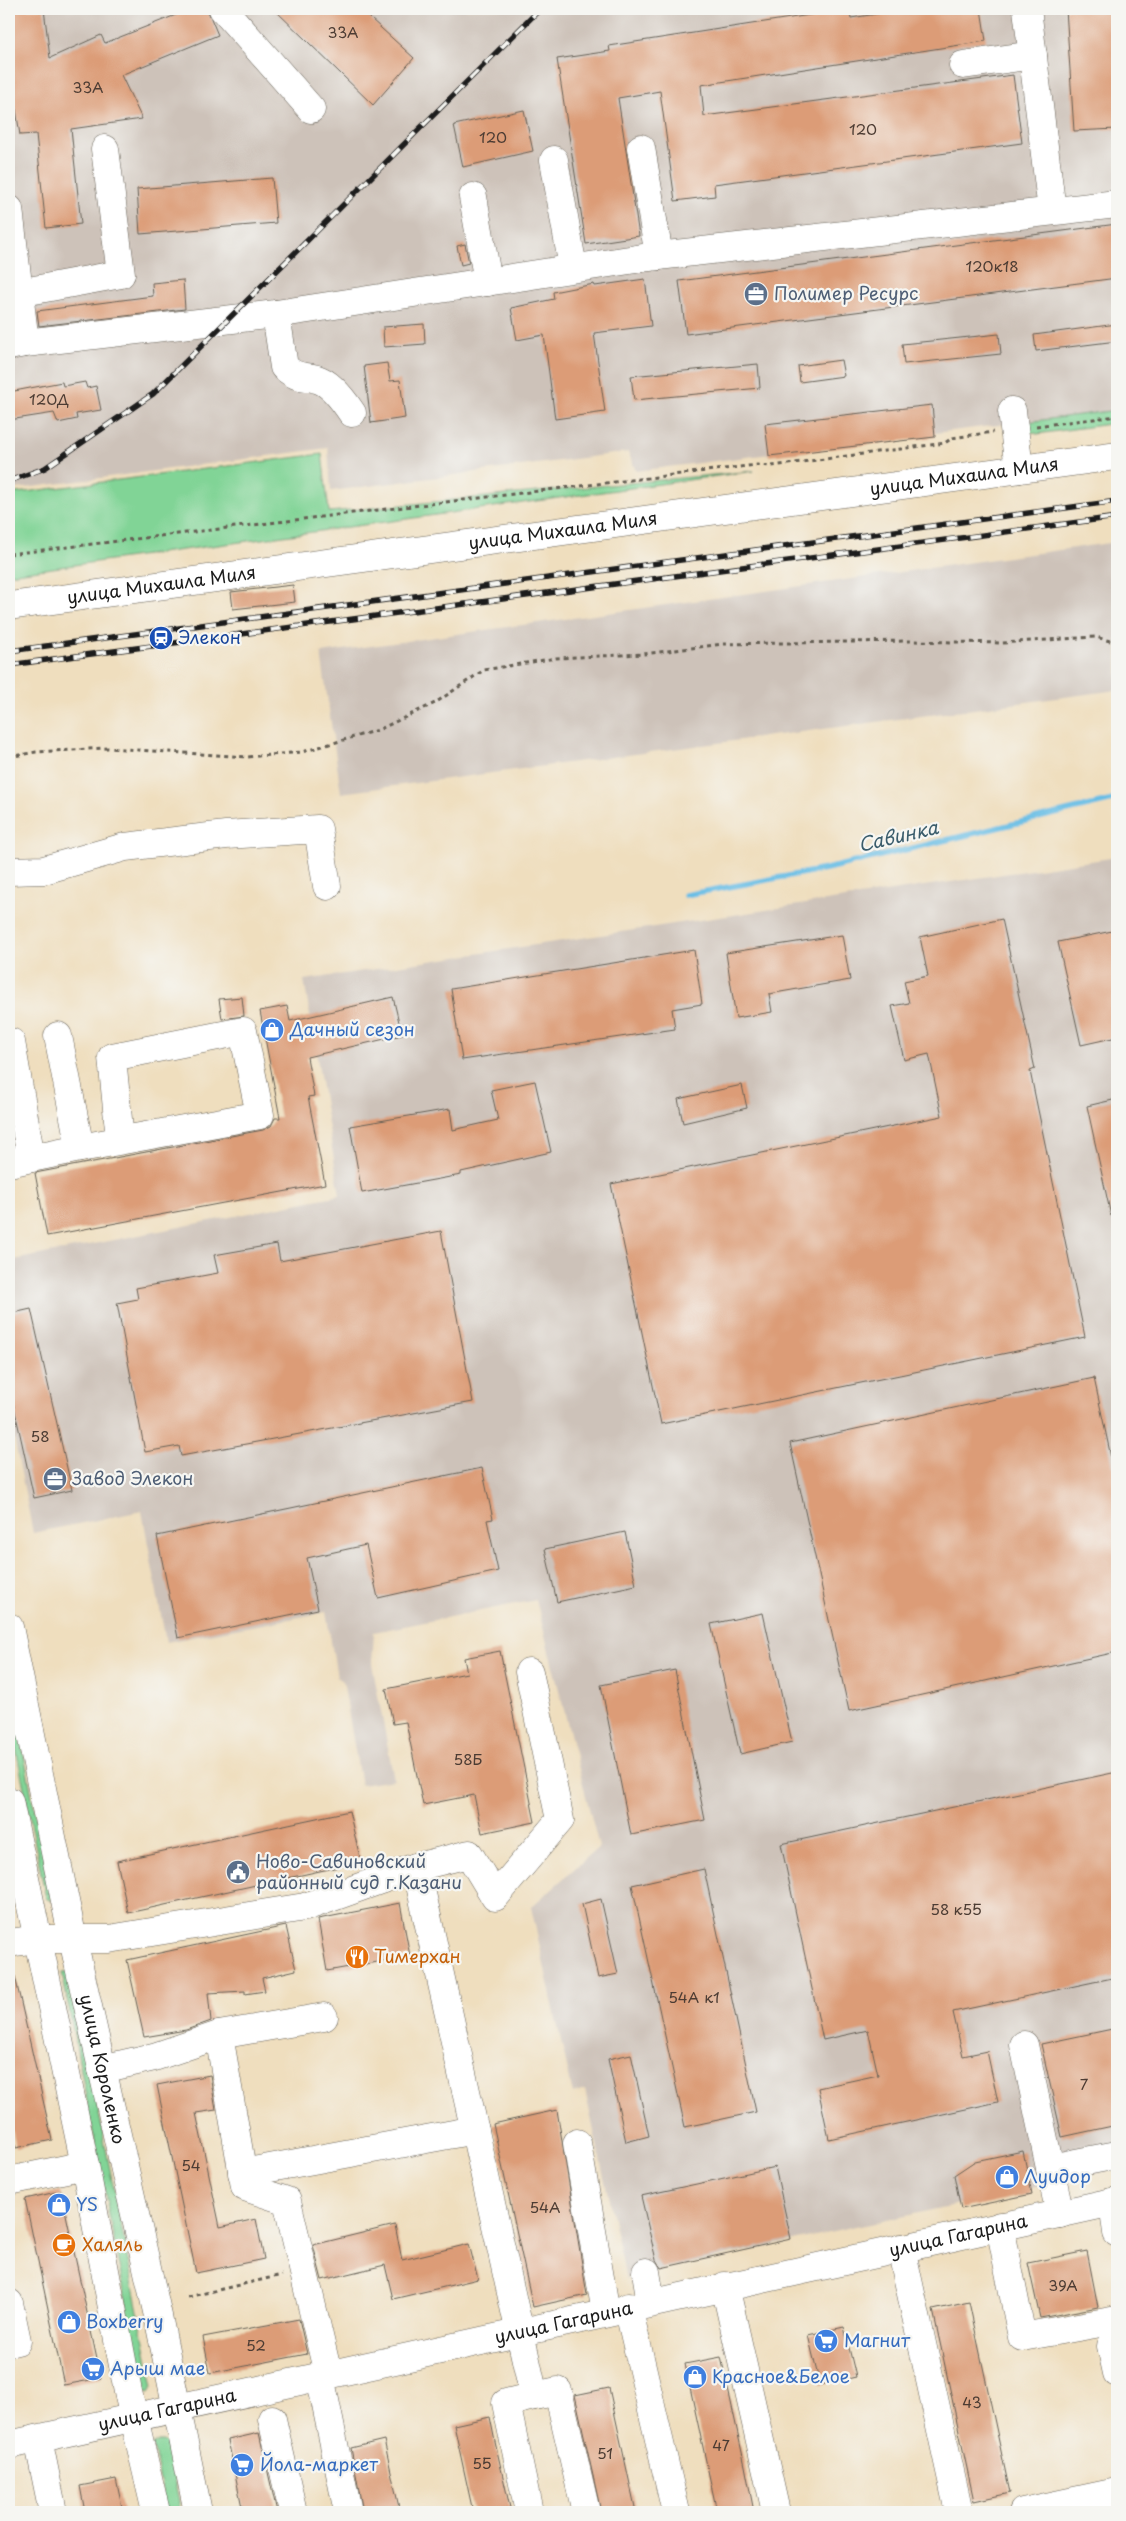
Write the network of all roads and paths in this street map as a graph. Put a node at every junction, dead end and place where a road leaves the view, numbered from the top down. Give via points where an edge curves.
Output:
1 (223, 9) edge
2 (1027, 9) edge
3 (1033, 55) junction
4 (963, 65) dead end
5 (311, 109) dead end
6 (641, 148) dead end
7 (105, 149) dead end
8 (554, 160) dead end
9 (473, 197) dead end
10 (1117, 204) edge
11 (9, 209) edge
12 (1052, 211) junction
13 (659, 256) junction
14 (573, 268) junction
15 (488, 282) junction
16 (18, 292) junction
17 (276, 314) junction
18 (17, 345) edge
19 (352, 413) dead end
20 (1117, 416) edge
21 (1014, 420) junction
22 (1117, 456) edge
23 (1019, 469) junction
24 (9, 554) edge
25 (9, 606) edge
26 (1117, 643) edge
27 (9, 757) edge
28 (9, 870) edge
29 (327, 886) dead end
30 (58, 1036) dead end
31 (11, 1042) dead end
32 (120, 1140) junction
33 (80, 1148) junction
34 (20, 1161) edge
35 (9, 1627) edge
36 (529, 1672) dead end
37 (9, 1801) edge
38 (416, 1867) junction
39 (37, 1939) junction
40 (73, 1940) junction
41 (9, 1943) edge
42 (324, 2017) dead end
43 (219, 2035) junction
44 (1024, 2045) dead end
45 (102, 2069) junction
46 (475, 2130) junction
47 (577, 2143) dead end
48 (1117, 2155) edge
49 (85, 2165) junction
50 (1050, 2168) junction
51 (242, 2174) junction
52 (9, 2181) edge
53 (1115, 2202) edge
54 (1060, 2214) junction
55 (1000, 2226) junction
56 (1117, 2233) edge
57 (902, 2248) junction
58 (303, 2270) junction
59 (646, 2272) dead end
60 (725, 2286) junction
61 (188, 2297) dead end
62 (9, 2303) edge
63 (629, 2308) junction
64 (1117, 2320) edge
65 (521, 2331) junction
66 (9, 2343) edge
67 (1117, 2344) edge
68 (1117, 2373) edge
69 (324, 2375) junction
70 (534, 2396) junction
71 (175, 2409) junction
72 (134, 2418) junction
73 (272, 2419) dead end
74 (38, 2439) junction
75 (9, 2445) edge
76 (1117, 2492) edge
77 (53, 2512) edge
78 (156, 2512) edge
79 (198, 2512) edge
80 (293, 2512) edge
81 (348, 2512) edge
82 (529, 2512) edge
83 (586, 2512) edge
84 (676, 2512) edge
85 (776, 2512) edge
86 (959, 2512) edge
87 (1023, 2512) edge

1 - 5 street
2 - 3 street
3 - 4 street
3 - 12 street
6 - 13 street
7 - 16 street via 122,274
8 - 14 street
9 - 15 street
10 - 12 street
11 - 16 street
12 - 13 street
13 - 14 street
14 - 15 street
15 - 17 street
16 - 18 street
17 - 18 street
17 - 19 street via 284,367 296,377 319,379 342,398
20 - 21 path
21 - 23 street
21 - 24 path via 952,438 945,444
22 - 23 street, улица Михаила Миля
23 - 25 street, улица Михаила Миля
26 - 27 path via 1096,637 1001,643 722,644 644,654 556,658 484,670 436,703 378,730 302,752 248,757 107,748 36,752
28 - 29 street via 44,870 125,847 318,829
30 - 33 street
31 - 34 street
32 - 32 street via 260,1115 243,1031 112,1057
32 - 33 street
33 - 34 street
35 - 40 street, улица Короленко
36 - 38 street via 560,1820 495,1897 469,1854
37 - 39 street, улица Короленко
38 - 40 street via 305,1907 125,1937
38 - 46 street
39 - 40 street
39 - 41 street
39 - 49 street, улица Короленко
40 - 45 street, улица Короленко
42 - 43 street
43 - 45 street via 154,2057
43 - 51 street
44 - 50 street
45 - 71 street, улица Короленко via 158,2316
46 - 51 street
46 - 65 street
47 - 63 street
48 - 50 street
49 - 52 street
49 - 72 street, улица Короленко
50 - 54 street
51 - 58 street via 245,2188 287,2201
53 - 54 street, улица Гагарина
53 - 56 street
54 - 55 street, улица Гагарина
55 - 57 street, улица Гагарина
55 - 64 street via 1022,2337
57 - 60 street, улица Гагарина
57 - 86 street
58 - 61 path
58 - 69 street
59 - 63 street
60 - 63 street, улица Гагарина
60 - 85 street
62 - 66 street via 17,2341
63 - 65 street, улица Гагарина
63 - 84 street
65 - 69 street, улица Гагарина
65 - 70 street
67 - 68 street via 1111,2346
69 - 71 street, улица Гагарина
69 - 81 street
70 - 82 street via 506,2404
70 - 83 street via 558,2391
71 - 72 street, улица Гагарина
71 - 79 street, улица Короленко
72 - 74 street, улица Гагарина
72 - 78 street, улица Короленко
73 - 80 street
74 - 75 street, улица Гагарина
74 - 77 street
76 - 87 street

